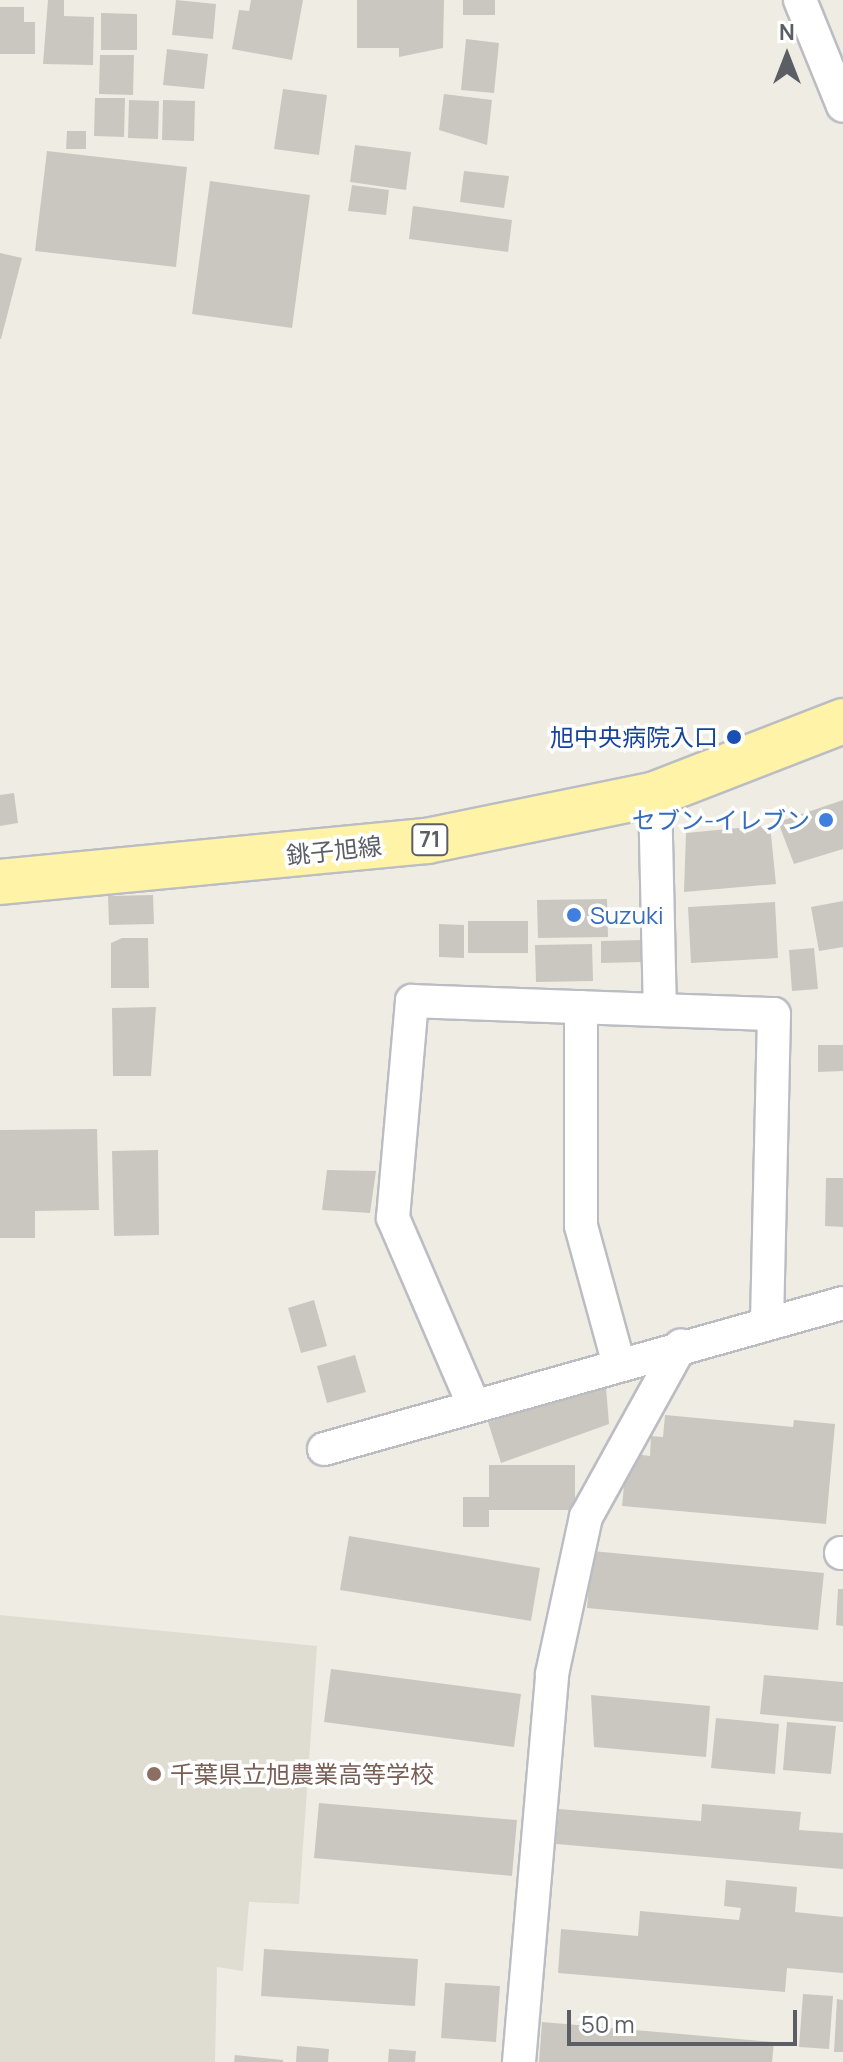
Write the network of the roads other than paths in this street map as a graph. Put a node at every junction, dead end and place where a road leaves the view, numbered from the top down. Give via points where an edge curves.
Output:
1 (800, 0) edge
2 (843, 106) edge
3 (843, 721) edge
4 (655, 794) junction
5 (0, 882) edge
6 (581, 1007) junction
7 (660, 1010) junction
8 (843, 1303) edge
9 (767, 1323) junction
10 (681, 1345) junction
11 (619, 1365) junction
12 (474, 1406) junction
13 (324, 1449) dead end
14 (519, 2062) edge

1 - 2 street
3 - 4 main road, 銚子旭線 / 71
4 - 5 main road, 銚子旭線 / 71 via 427,841
4 - 7 street
6 - 7 street
6 - 11 street via 581,1226
6 - 12 street via 412,1001 393,1218
7 - 9 street via 774,1014
8 - 9 street
9 - 10 street
10 - 11 street
10 - 14 street via 586,1517 552,1674
11 - 12 street
12 - 13 street

